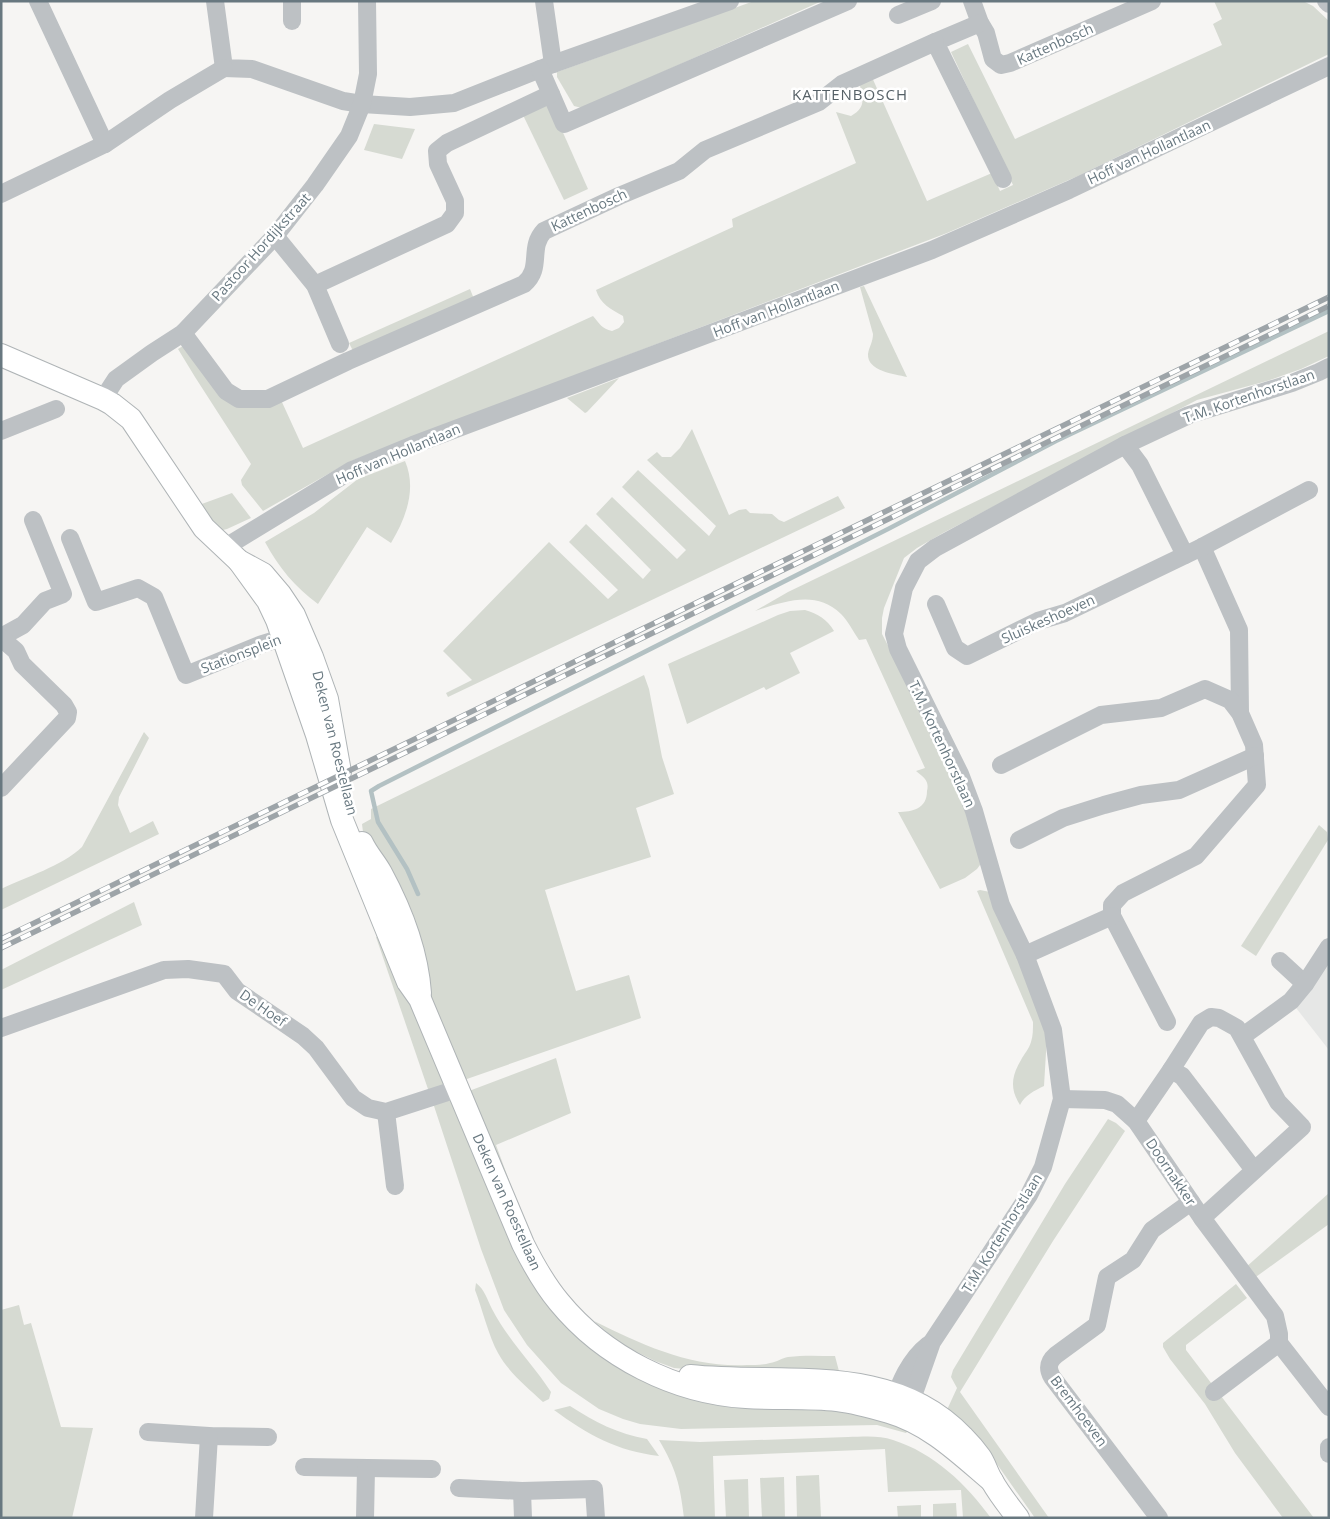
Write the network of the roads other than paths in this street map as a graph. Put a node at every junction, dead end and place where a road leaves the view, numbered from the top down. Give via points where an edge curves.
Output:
1 (38, 1) edge
2 (215, 1) edge
3 (292, 1) edge
4 (367, 1) edge
5 (544, 1) edge
6 (848, 1) edge
7 (932, 1) edge
8 (972, 1) edge
9 (1152, 1) edge
10 (1326, 1) edge
11 (724, 2) edge
12 (1329, 4) edge
13 (898, 15) dead end
14 (292, 21) dead end
15 (980, 23) junction
16 (935, 42) junction
17 (547, 66) junction
18 (1329, 66) edge
19 (224, 68) junction
20 (551, 94) junction
21 (362, 104) junction
22 (104, 144) junction
23 (1003, 180) dead end
24 (1, 194) edge
25 (275, 236) junction
26 (315, 285) junction
27 (183, 333) junction
28 (340, 344) dead end
29 (1, 355) edge
30 (1329, 367) edge
31 (103, 399) junction
32 (56, 409) dead end
33 (1, 431) edge
34 (1125, 445) junction
35 (1309, 490) dead end
36 (33, 520) dead end
37 (70, 538) dead end
38 (1202, 548) junction
39 (231, 555) junction
40 (1185, 555) junction
41 (936, 604) dead end
42 (293, 635) junction
43 (1, 637) edge
44 (1240, 713) junction
45 (1255, 756) junction
46 (1001, 765) dead end
47 (1, 788) edge
48 (1019, 840) dead end
49 (1112, 916) junction
50 (1329, 947) edge
51 (1025, 955) junction
52 (1280, 961) dead end
53 (1305, 984) junction
54 (1167, 1022) dead end
55 (1, 1028) edge
56 (1243, 1036) junction
57 (1171, 1070) junction
58 (457, 1089) junction
59 (1062, 1099) junction
60 (386, 1112) junction
61 (1136, 1121) junction
62 (1254, 1170) junction
63 (396, 1186) dead end
64 (1191, 1202) junction
65 (1202, 1218) junction
66 (1279, 1343) junction
67 (1214, 1392) dead end
68 (901, 1406) junction
69 (1329, 1407) edge
70 (148, 1432) dead end
71 (209, 1436) junction
72 (268, 1437) dead end
73 (1329, 1446) edge
74 (1329, 1454) edge
75 (304, 1467) dead end
76 (366, 1469) junction
77 (432, 1470) dead end
78 (459, 1488) dead end
79 (522, 1491) junction
80 (204, 1518) edge
81 (365, 1518) edge
82 (523, 1518) edge
83 (596, 1518) edge
84 (1018, 1518) edge
85 (1159, 1518) edge

1 - 22 street
2 - 19 street
3 - 14 street
4 - 21 street, Pastoor Hordijkstraat via 368,74
5 - 17 street
6 - 20 street via 564,124
7 - 13 street
8 - 15 street, Kattenbosch
9 - 15 street, Kattenbosch via 1000,65 993,60
10 - 12 street
11 - 17 street
15 - 16 street, Kattenbosch
16 - 23 street
16 - 27 street, Kattenbosch via 842,84 819,102 705,150 679,171 544,231 536,244 532,278 524,284 268,399 238,399 226,391
17 - 20 street
17 - 21 street via 454,102 410,107
18 - 39 street, Hoff van Hollantlaan via 1069,190 932,250 352,470
19 - 21 street via 252,69 343,101
19 - 22 street
20 - 26 street via 448,143 438,151 438,164 455,201 455,213 447,224
21 - 25 street, Pastoor Hordijkstraat via 349,136
22 - 24 street
25 - 26 street
25 - 27 street, Pastoor Hordijkstraat
26 - 28 street
27 - 31 street, Pastoor Hordijkstraat via 116,379
29 - 31 main road, Deken van Roestellaan
30 - 34 street, T.M. Kortenhorstlaan via 1292,383 1189,415
31 - 39 main road, Deken van Roestellaan via 131,419 204,528
32 - 33 street
34 - 40 street via 1140,464
34 - 51 street, T.M. Kortenhorstlaan via 935,548 918,561 904,588 894,634 898,649 960,774 1001,905
35 - 38 street, Sluiskeshoeven
36 - 43 street via 63,594 45,601 23,625
37 - 42 street, Stationsplein via 96,602 138,588 154,598 186,675
38 - 40 street, Sluiskeshoeven
38 - 44 street via 1239,630
39 - 42 main road, Deken van Roestellaan
40 - 41 street, Sluiskeshoeven via 967,656 955,648
42 - 58 main road, Deken van Roestellaan via 342,820 408,982 420,999
43 - 47 street via 68,712
44 - 45 street via 1254,745
44 - 46 street via 1230,700 1205,689 1162,708 1101,715
45 - 48 street via 1179,790 1141,795 1104,805 1063,818
45 - 49 street via 1257,784 1196,856 1122,893 1112,905
49 - 51 street
49 - 54 street
50 - 53 street
51 - 59 street, T.M. Kortenhorstlaan via 1053,1030
52 - 53 street
53 - 56 street via 1291,1001
55 - 60 street, De Hoef via 164,970 188,969 224,974 237,991 316,1048 353,1098 368,1108
56 - 57 street via 1237,1028 1211,1017 1201,1023
56 - 62 street via 1278,1102 1302,1127
57 - 61 street
57 - 62 street via 1182,1076
58 - 60 street
58 - 68 main road, Deken van Roestellaan via 523,1244 542,1278 558,1302 589,1333 612,1350 669,1381 697,1390 746,1398 838,1400
59 - 61 street, Doornakker via 1105,1100 1117,1104
59 - 68 street, T.M. Kortenhorstlaan via 1043,1167 1029,1195 932,1342
60 - 63 street
61 - 64 street, Doornakker
62 - 65 street
64 - 65 street, Doornakker
64 - 85 street, Bremhoeven via 1152,1230 1133,1260 1107,1277 1097,1325 1056,1355 1049,1366 1052,1377
65 - 66 street, Doornakker via 1275,1316
66 - 67 street
66 - 69 street
68 - 84 main road, Deken van Roestellaan via 992,1481
70 - 71 street
71 - 72 street
71 - 80 street
73 - 74 street
75 - 76 street
76 - 77 street
76 - 81 street
78 - 79 street
79 - 82 street
79 - 83 street via 594,1489

